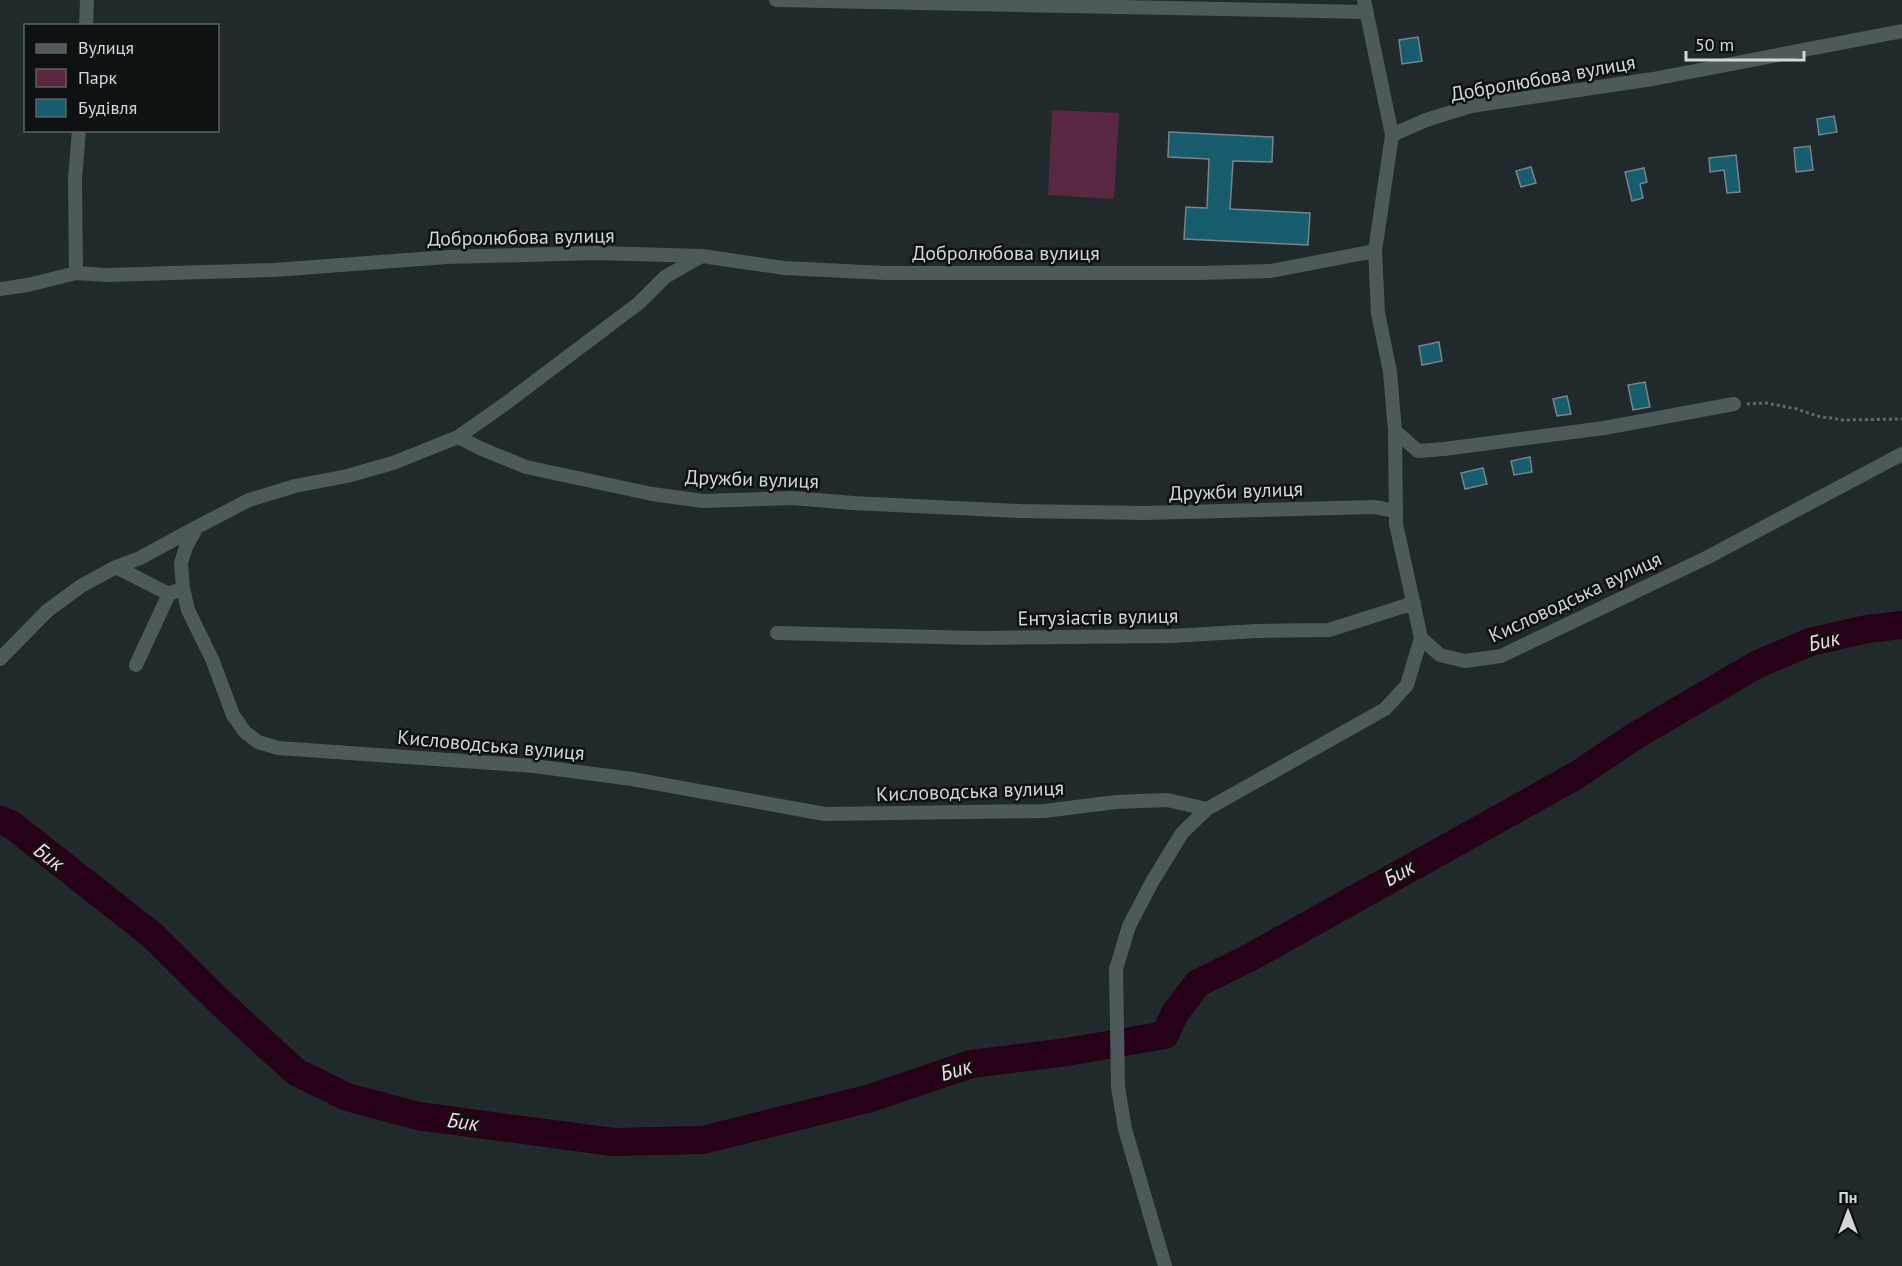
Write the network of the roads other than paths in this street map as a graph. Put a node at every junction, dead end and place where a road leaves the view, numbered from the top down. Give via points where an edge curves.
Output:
1 (87, 0) edge
2 (776, 0) edge
3 (871, 1) edge
4 (1365, 6) edge
5 (86, 24) edge
6 (1902, 31) edge
7 (79, 132) edge
8 (1392, 135) junction
9 (1375, 252) junction
10 (702, 256) junction
11 (76, 273) junction
12 (0, 289) edge
13 (1734, 404) road end
14 (1395, 431) junction
15 (458, 437) junction
16 (1902, 454) edge
17 (1396, 511) junction
18 (197, 527) junction
19 (116, 567) junction
20 (183, 588) junction
21 (169, 594) junction
22 (1414, 603) junction
23 (777, 633) dead end
24 (1420, 638) junction
25 (0, 659) edge
26 (136, 666) dead end
27 (1207, 809) junction
28 (1165, 1266) edge

1 - 5 street
2 - 3 street
3 - 4 street
4 - 8 street
6 - 8 street, Добролюбова вулиця via 1653,79 1471,106
7 - 11 street
8 - 9 street
9 - 10 street, Добролюбова вулиця via 1271,272 1200,273 886,273 784,268
9 - 14 street via 1378,313 1390,372
10 - 11 street, Добролюбова вулиця via 597,253 447,257 274,270
10 - 15 street via 665,277 639,303
11 - 12 street, Добролюбова вулиця
13 - 14 street via 1604,428 1418,451
14 - 17 street
15 - 17 street, Дружби вулиця via 526,467 703,501 792,498 1020,511 1144,513 1374,507
15 - 18 street via 393,463 249,500
16 - 24 street, Кисловодська вулиця via 1708,557 1501,656 1465,661 1440,655
17 - 22 street
18 - 19 street
18 - 20 street via 181,563
19 - 21 street
19 - 25 street via 47,611
20 - 21 street
20 - 27 street, Кисловодська вулиця via 188,610 233,715 244,732 258,742 278,748 534,766 632,779 825,814 1044,811 1167,800
21 - 26 street
22 - 23 street, Ентузіастів вулиця via 1329,630 978,638
22 - 24 street
24 - 27 street via 1407,685 1385,709
27 - 28 street via 1182,833 1152,882 1130,926 1116,969 1118,1087 1125,1129

